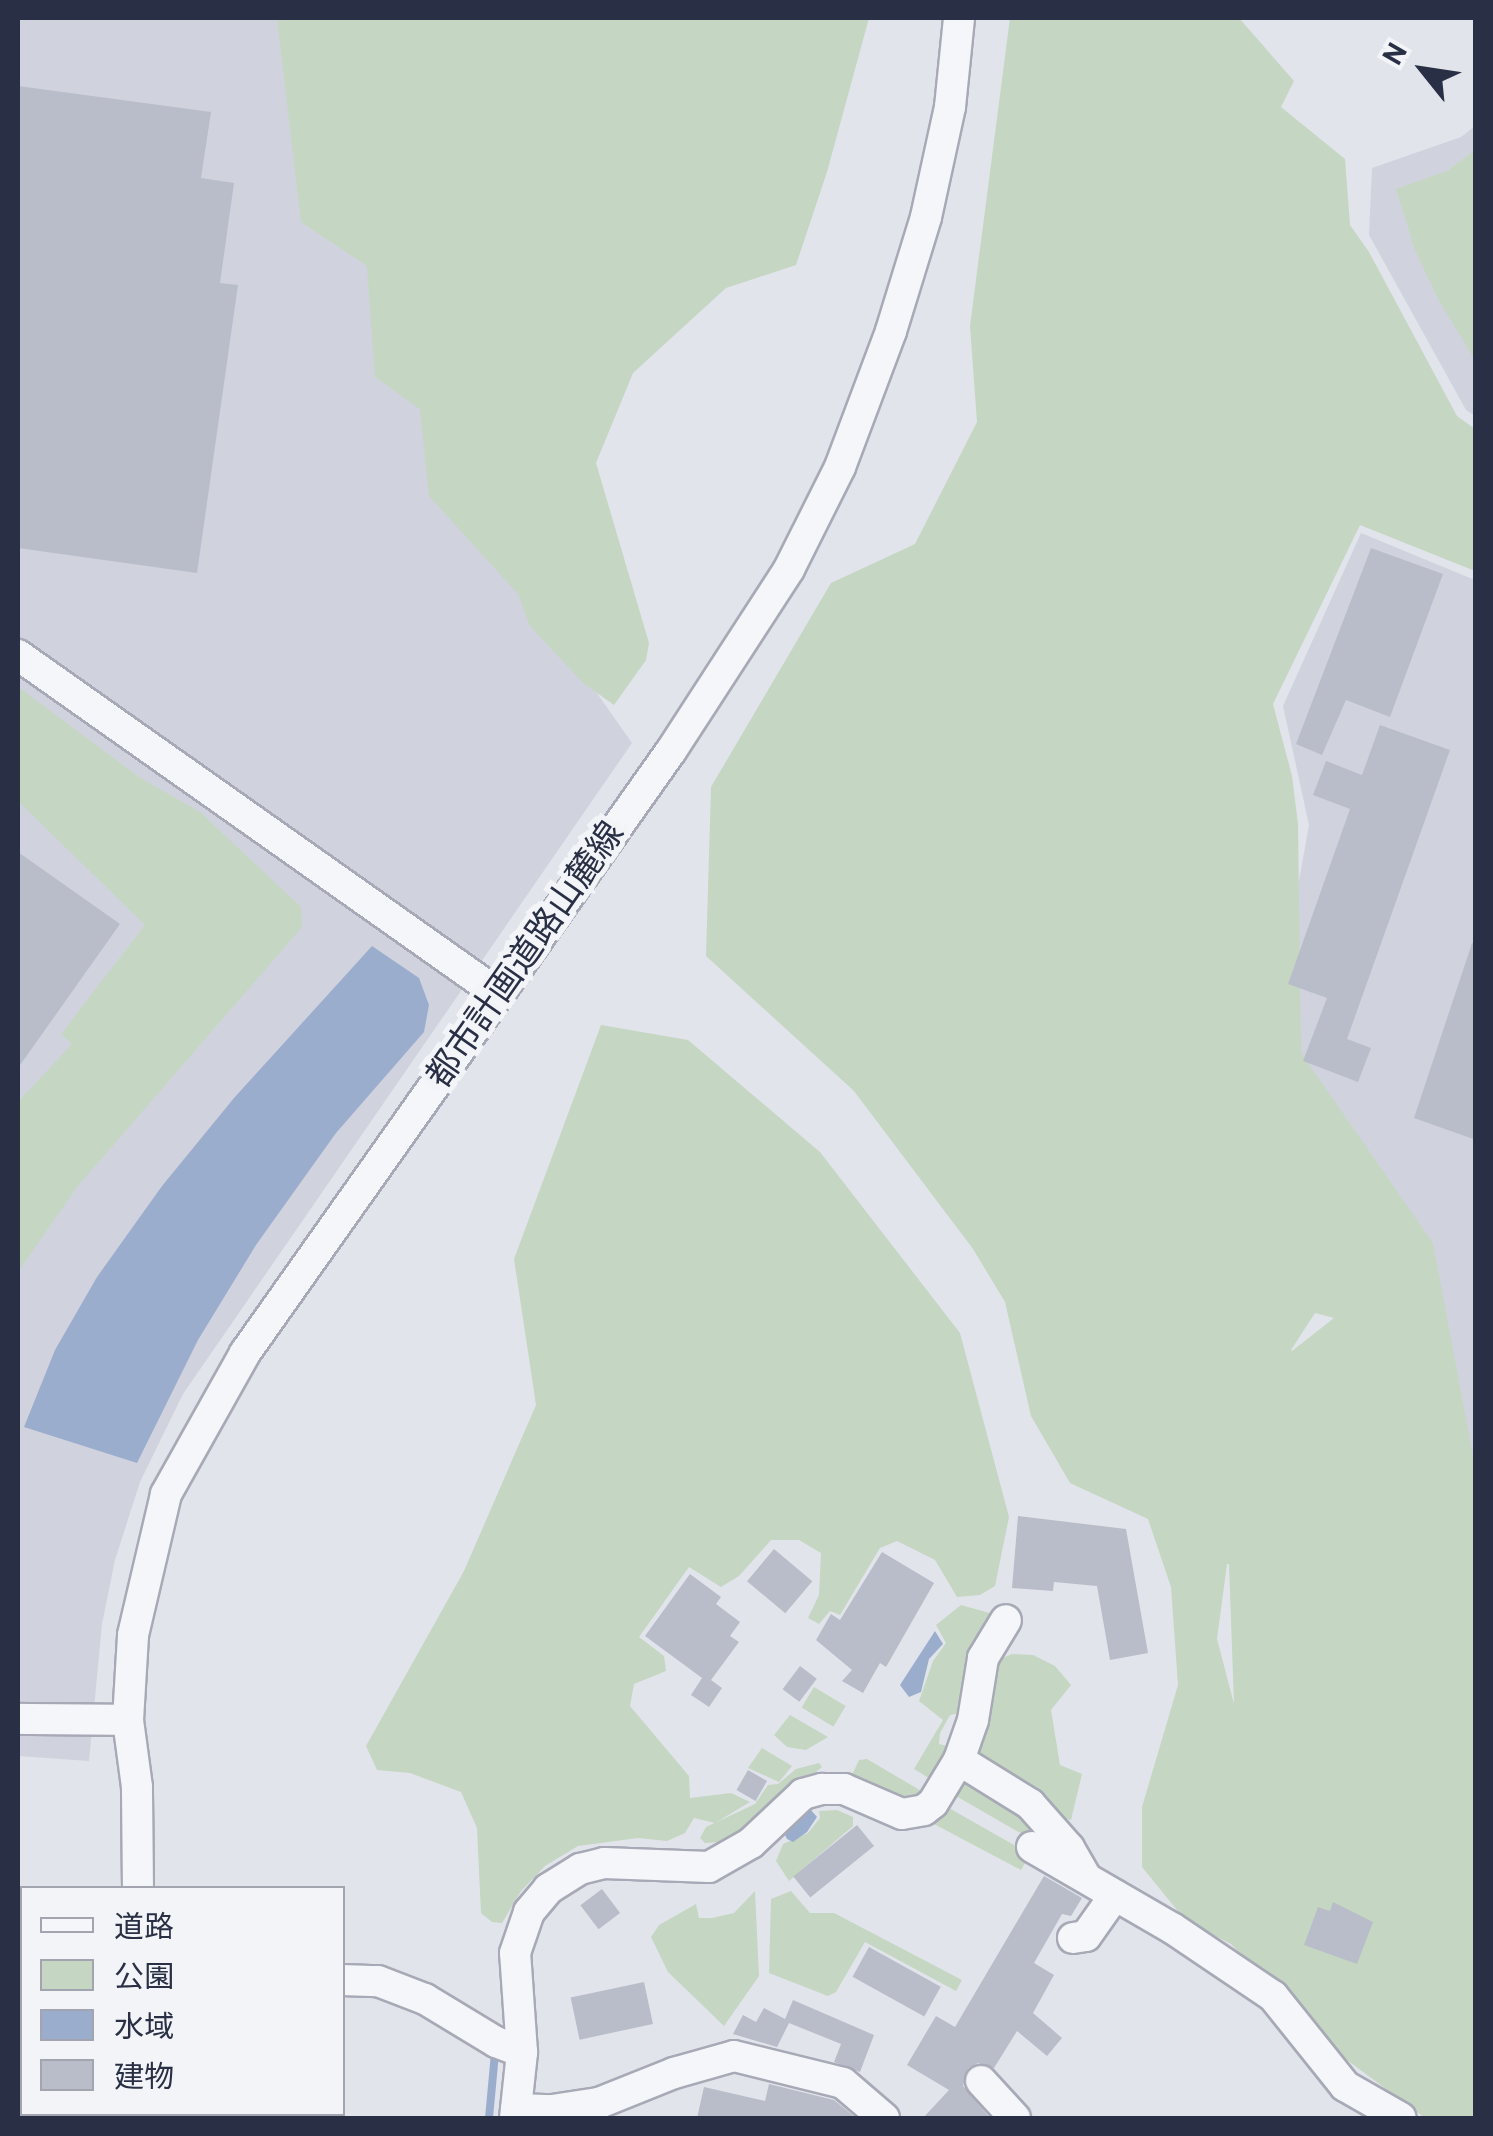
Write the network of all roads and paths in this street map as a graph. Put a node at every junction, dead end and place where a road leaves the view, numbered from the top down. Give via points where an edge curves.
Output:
1 (959, 18) edge
2 (18, 654) edge
3 (498, 993) junction
4 (1006, 1620) dead end
5 (18, 1719) edge
6 (128, 1720) junction
7 (960, 1760) junction
8 (1032, 1847) dead end
9 (1086, 1878) junction
10 (138, 1886) edge
11 (1115, 1895) junction
12 (1073, 1938) dead end
13 (345, 1980) edge
14 (522, 2052) junction
15 (981, 2082) dead end
16 (516, 2114) edge
17 (884, 2118) edge
18 (1016, 2118) edge
19 (1400, 2118) edge

1 - 3 street, 都市計画道路山麓線 via 950,107 926,216 840,467 789,569 672,751
2 - 3 street
3 - 6 street, 都市計画道路山麓線 via 245,1354 174,1478 132,1635
4 - 7 street via 983,1658
5 - 6 street
6 - 10 street, 都市計画道路山麓線 via 137,1786
7 - 9 street via 1030,1804
7 - 14 street via 924,1810 902,1814 844,1790 822,1789 804,1794 721,1863 604,1862 548,1888 528,1912 516,1952
8 - 9 street
9 - 11 street
11 - 12 street via 1086,1936
11 - 19 street via 1273,1996 1345,2086
13 - 14 street via 378,1981 425,1999
14 - 16 street
15 - 18 street
16 - 17 street via 599,2103 734,2056 843,2083

